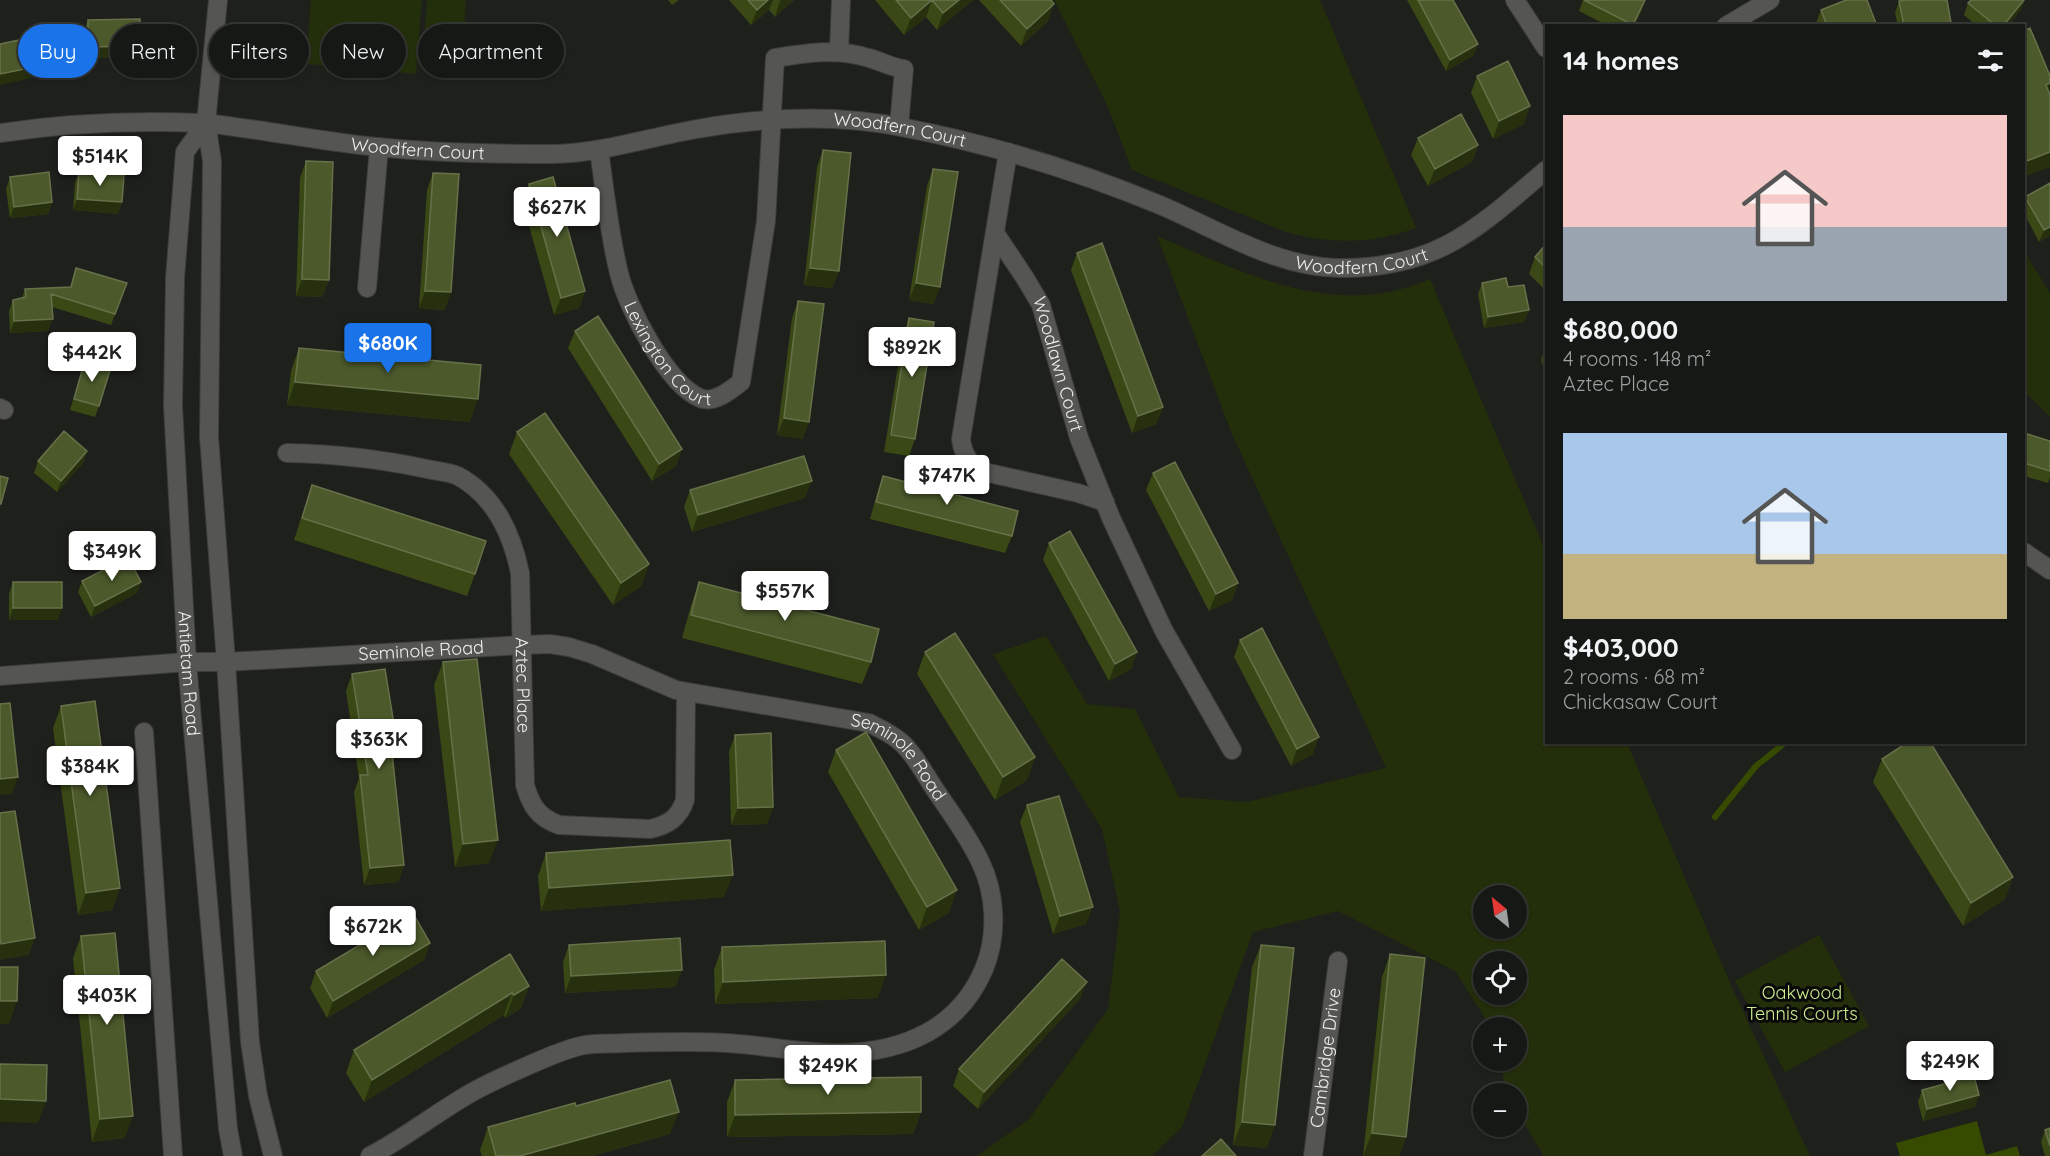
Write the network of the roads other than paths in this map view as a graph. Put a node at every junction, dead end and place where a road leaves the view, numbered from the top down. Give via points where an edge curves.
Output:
1 (218, 0) edge
2 (841, 0) edge
3 (1515, 0) edge
4 (1770, 0) edge
5 (1729, 24) edge
6 (1545, 46) edge
7 (839, 52) junction
8 (771, 120) junction
9 (206, 123) junction
10 (899, 126) junction
11 (0, 133) edge
12 (379, 147) junction
13 (598, 150) junction
14 (1008, 152) junction
15 (1545, 171) edge
16 (995, 233) junction
17 (367, 288) dead end
18 (287, 453) dead end
19 (1105, 502) junction
20 (2025, 553) edge
21 (2050, 570) edge
22 (522, 645) junction
23 (187, 662) junction
24 (226, 662) junction
25 (0, 676) edge
26 (686, 692) junction
27 (144, 732) dead end
28 (1232, 750) dead end
29 (1338, 961) dead end
30 (173, 1156) edge
31 (233, 1156) edge
32 (273, 1156) edge
33 (369, 1156) edge
34 (1313, 1156) edge

1 - 9 street, Antietam Road
2 - 7 street
3 - 6 street
4 - 5 street
7 - 8 street, Lexington Court via 775,58
7 - 10 street via 904,69
8 - 10 street, Woodfern Court via 818,119
8 - 13 street, Woodfern Court via 693,130
8 - 13 street, Lexington Court via 766,221 741,382 716,398 701,399 680,384 630,304 619,274
9 - 11 street, Woodfern Court via 128,121
9 - 12 street, Woodfern Court
9 - 23 street, Antietam Road via 185,152 175,278 173,406
9 - 24 street, Antietam Road via 212,161 209,437
10 - 14 street, Woodfern Court
12 - 13 street, Woodfern Court via 515,154
12 - 17 street
14 - 15 street, Woodfern Court via 1162,206 1248,247 1298,262 1337,268 1376,267 1438,250 1487,220
14 - 16 street
16 - 19 street, Woodlawn Court via 1041,305 1079,438
16 - 19 street via 961,439 963,451 970,464 980,471
18 - 22 street, Aztec Place via 400,463 457,475 476,489 493,507 515,549 520,573
19 - 28 street, Woodlawn Court via 1164,631
20 - 21 street
22 - 24 street, Seminole Road
22 - 26 street, Seminole Road via 569,647
22 - 26 street, Aztec Place via 525,785 537,813 559,825 650,829 674,820 685,800
23 - 24 street, Seminole Road
23 - 25 street, Seminole Road
23 - 31 street, Antietam Road
24 - 32 street, Antietam Road via 250,1042
26 - 33 street, Seminole Road via 869,723 888,731 903,744 976,852 991,893 994,918 987,962 966,1001 930,1032 872,1051 842,1053 655,1042 584,1046 500,1078
27 - 30 street
29 - 34 street, Cambridge Drive

